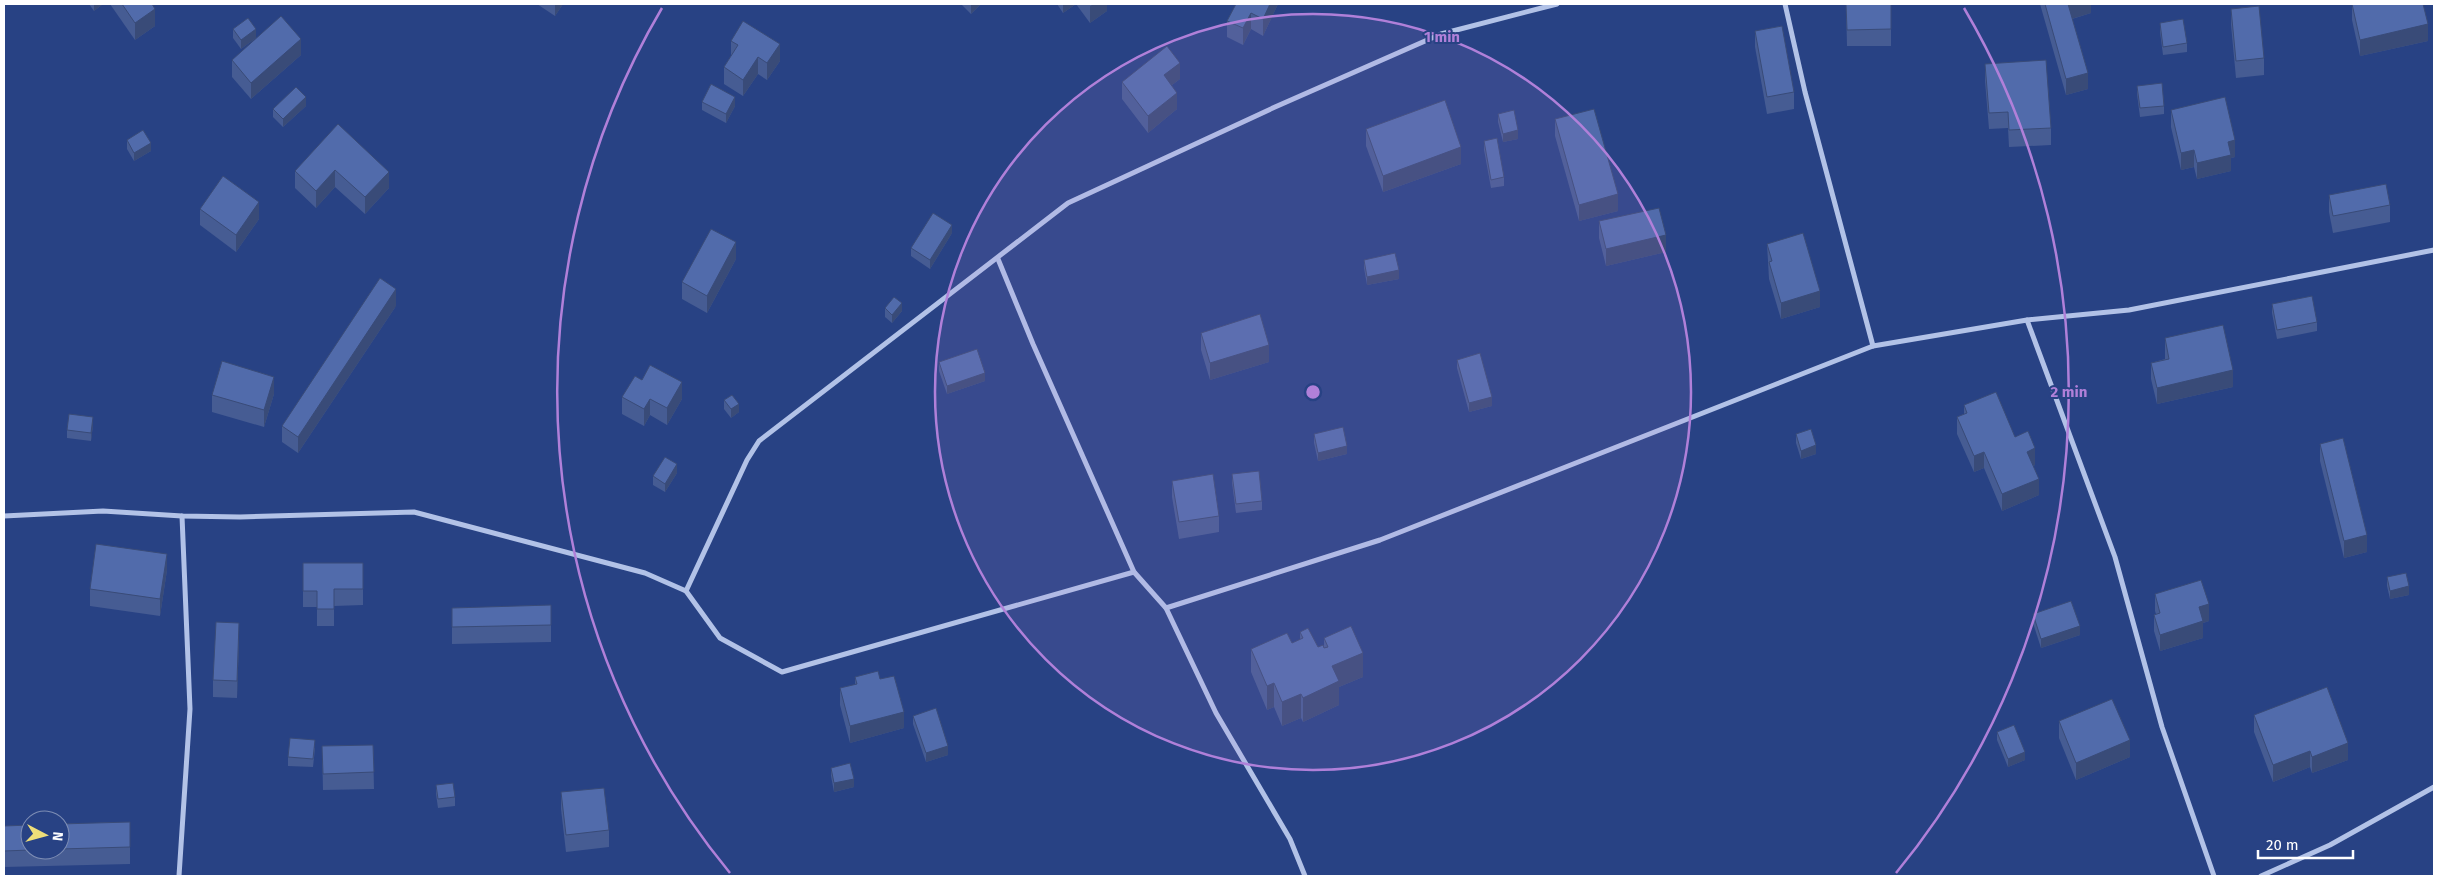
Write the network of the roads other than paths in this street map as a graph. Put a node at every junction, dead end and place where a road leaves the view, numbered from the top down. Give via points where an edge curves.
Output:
1 (1557, 4) edge
2 (1785, 4) edge
3 (2434, 250) edge
4 (998, 259) junction
5 (2026, 320) junction
6 (1873, 346) junction
7 (4, 516) edge
8 (182, 516) junction
9 (1134, 572) junction
10 (686, 591) junction
11 (1166, 608) junction
12 (2434, 787) edge
13 (179, 876) edge
14 (1305, 876) edge
15 (2214, 876) edge
16 (2261, 876) edge

1 - 4 street via 1441,34 1275,107 1068,203
2 - 6 street via 1805,92
3 - 5 street via 2129,310
4 - 9 street
4 - 10 street via 759,441
5 - 6 street
5 - 15 street via 2115,557 2162,727
6 - 11 street via 1380,540
7 - 8 street via 103,511
8 - 10 street via 414,512 645,574
8 - 13 street via 190,709
9 - 10 street via 782,672 720,638
9 - 11 street
11 - 14 street via 1216,713 1290,839
12 - 16 street via 2330,845

